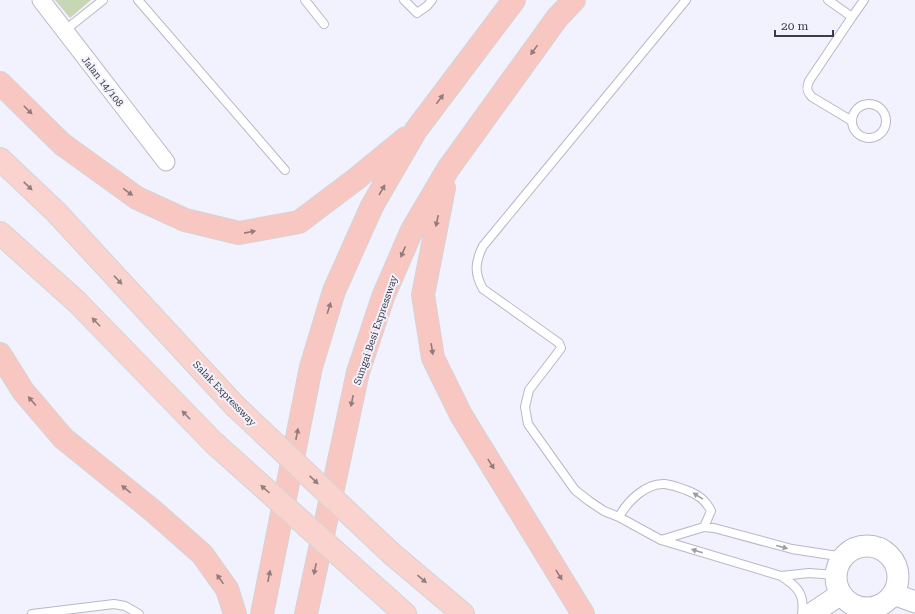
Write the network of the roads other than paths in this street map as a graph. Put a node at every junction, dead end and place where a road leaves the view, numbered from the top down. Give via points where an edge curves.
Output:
1 (41, 0) edge
2 (103, 0) edge
3 (138, 0) edge
4 (305, 0) edge
5 (404, 0) edge
6 (432, 0) edge
7 (514, 0) edge
8 (574, 0) edge
9 (686, 0) edge
10 (828, 0) edge
11 (864, 0) edge
12 (852, 17) junction
13 (324, 24) dead end
14 (64, 31) junction
15 (0, 82) edge
16 (852, 121) junction
17 (416, 130) junction
18 (0, 158) edge
19 (166, 162) dead end
20 (448, 169) junction
21 (285, 170) dead end
22 (0, 233) edge
23 (0, 354) edge
24 (619, 517) junction
25 (704, 527) junction
26 (661, 540) junction
27 (840, 575) junction
28 (781, 576) junction
29 (894, 594) junction
30 (915, 602) edge
31 (852, 610) edge
32 (32, 614) edge
33 (139, 614) edge
34 (235, 614) edge
35 (262, 614) edge
36 (306, 614) edge
37 (405, 614) edge
38 (463, 614) edge
39 (583, 614) edge
40 (802, 614) edge
41 (811, 614) edge

1 - 14 street, Jalan 14/108
2 - 14 lane
3 - 21 lane
4 - 13 lane
5 - 6 lane via 417,12
17 -> 7 highway
8 -> 20 highway, Sungai Besi Expressway via 557,18
9 - 24 lane via 483,246 476,267 483,289 558,341 559,351 529,390 524,407 528,424 575,490 589,501
10 - 12 lane
11 - 12 lane
12 - 16 lane via 807,86 812,97
14 - 19 street, Jalan 14/108
15 -> 17 highway via 62,144 137,198 185,220 239,234 299,222
16 - 16 lane via 857,109 868,104 881,109 886,121 882,133 870,138 858,133
35 -> 17 highway via 311,367 334,291 372,206
18 -> 38 highway, Salak Expressway, bridge via 56,212 235,406 392,554
20 -> 36 highway, Sungai Besi Expressway via 412,230 383,298 358,372
20 -> 39 highway via 423,295 433,358 461,415
37 -> 22 highway, bridge via 214,443 77,302
34 -> 23 highway via 227,589 202,554 63,438 23,391
25 -> 24 lane via 711,511 708,503 690,491 663,484 637,495
24 - 26 lane
25 - 26 lane
25 -> 27 lane via 792,549
28 -> 26 lane
27 - 28 lane via 809,573
27 - 29 street via 851,551 869,546 878,548 892,559 897,568 897,586
27 - 31 street
27 - 41 street
28 - 40 lane via 793,584 801,594
29 - 30 street
29 - 31 street via 877,606
32 - 33 lane via 114,604 125,606

